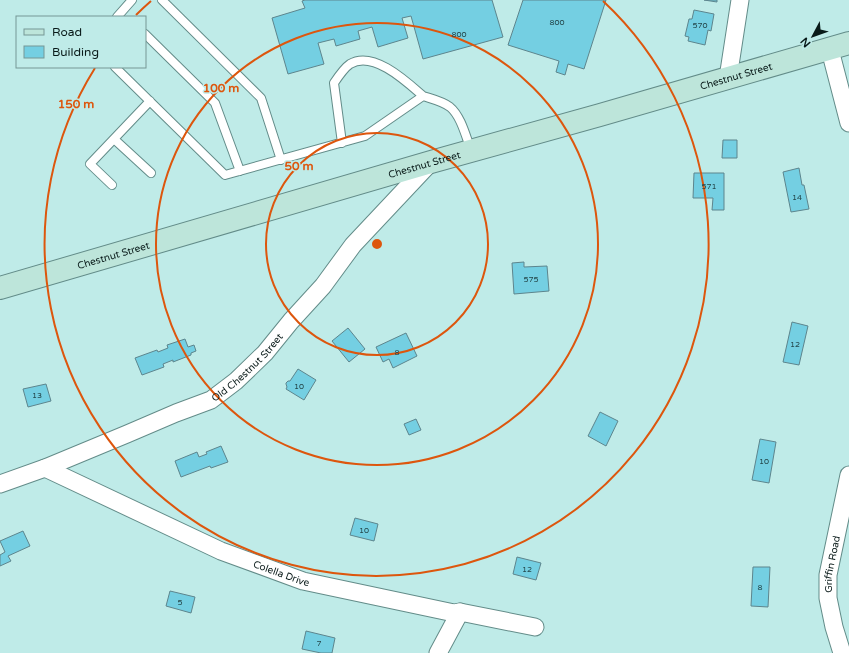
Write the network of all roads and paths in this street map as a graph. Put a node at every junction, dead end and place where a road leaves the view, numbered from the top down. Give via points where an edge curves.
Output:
1 (132, 0) edge
2 (162, 0) edge
3 (740, 0) edge
4 (122, 15) edge
5 (146, 35) edge
6 (840, 46) edge
7 (116, 68) edge
8 (728, 78) junction
9 (423, 96) junction
10 (150, 101) junction
11 (849, 123) edge
12 (114, 139) junction
13 (342, 143) junction
14 (471, 151) junction
15 (282, 160) junction
16 (431, 162) junction
17 (240, 171) junction
18 (151, 173) dead end
19 (112, 185) dead end
20 (0, 288) edge
21 (45, 468) junction
22 (849, 475) edge
23 (0, 484) edge
24 (460, 612) junction
25 (535, 627) dead end
26 (438, 653) edge
27 (842, 653) edge

1 - 4 lane
2 - 15 lane via 261,98
3 - 8 street
5 - 17 lane via 215,103
6 - 8 main road, Chestnut Street
6 - 11 street
7 - 10 lane
8 - 14 main road, Chestnut Street
9 - 13 lane via 365,136
9 - 13 lane via 398,75 374,62 361,60 348,65 334,83
9 - 14 lane via 451,108 457,115
10 - 12 lane
10 - 17 lane via 225,176
12 - 18 lane
12 - 19 lane via 90,164
13 - 15 lane
14 - 16 main road, Chestnut Street
15 - 17 lane
16 - 20 main road, Chestnut Street
16 - 21 street, Old Chestnut Street via 353,245 323,286 236,381 211,400
21 - 23 street, Old Chestnut Street
21 - 24 street, Colella Drive via 221,551 303,581 454,613
22 - 27 street, Griffin Road via 828,576 828,598
24 - 25 street, Colella Drive
24 - 26 street

